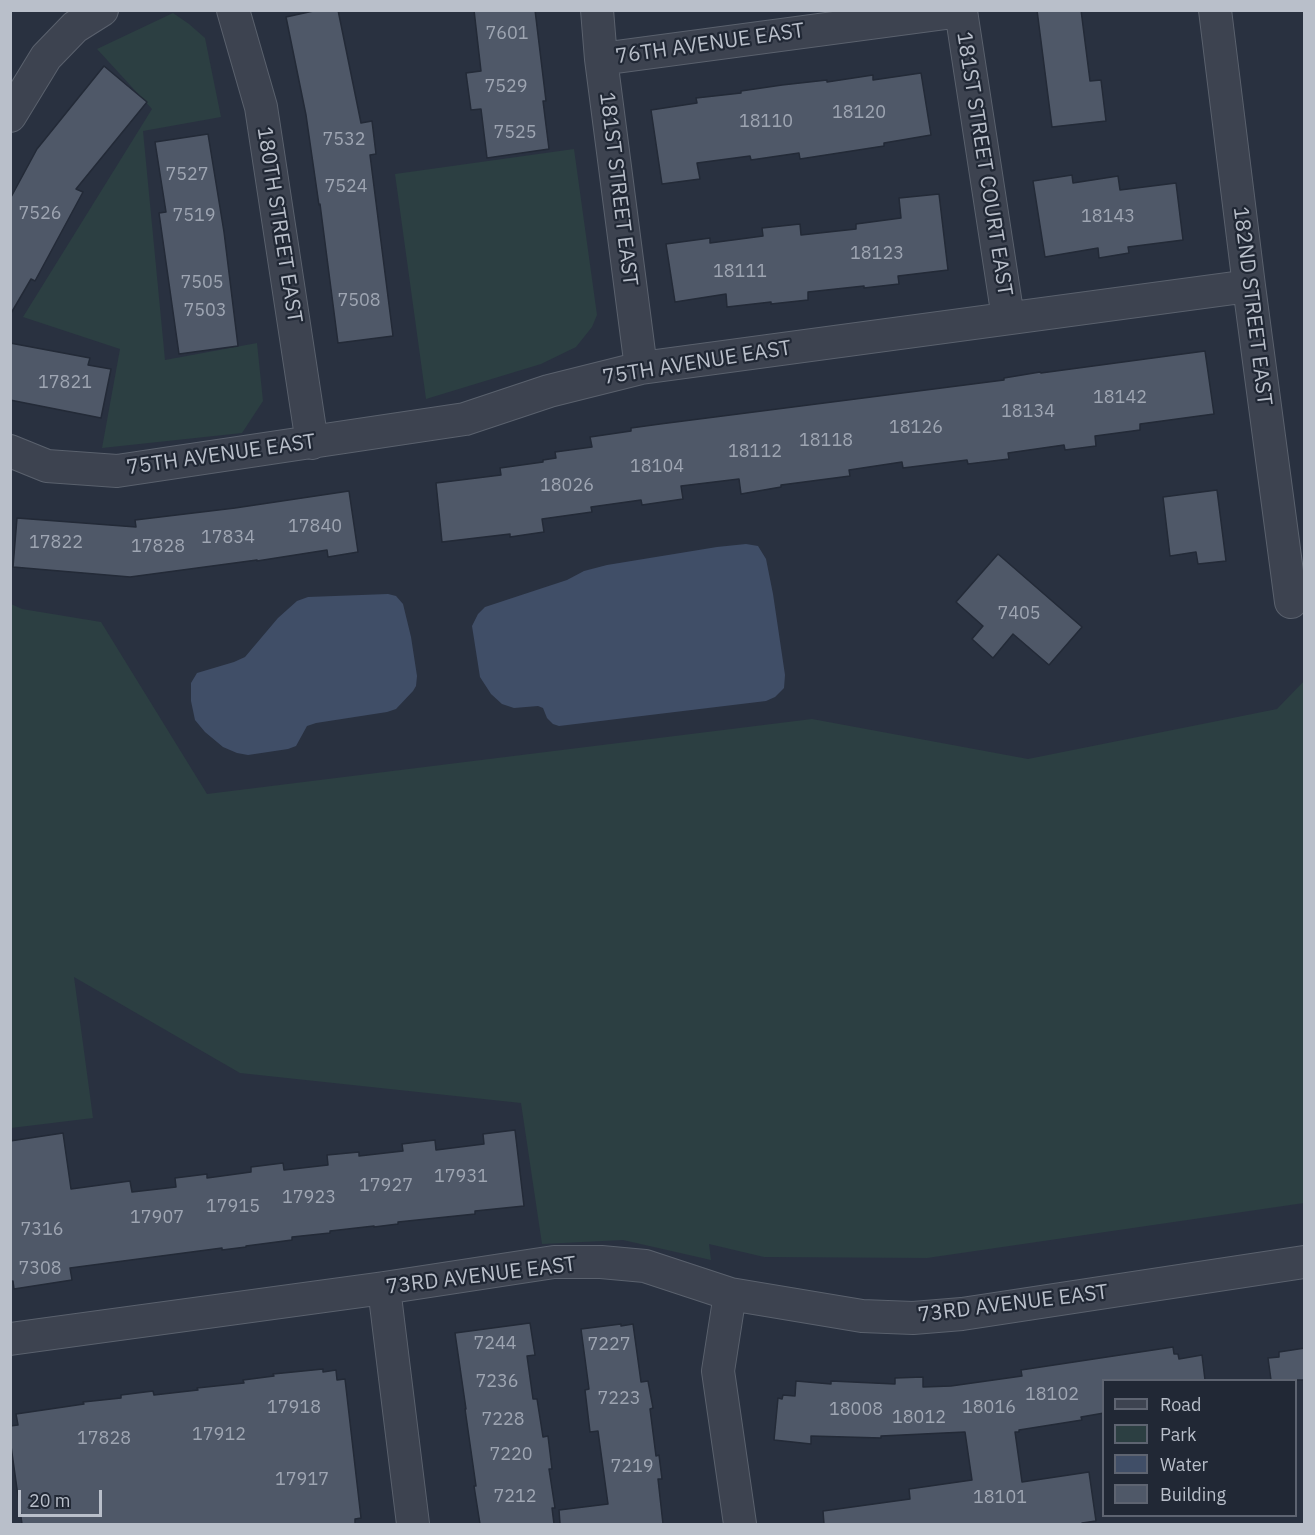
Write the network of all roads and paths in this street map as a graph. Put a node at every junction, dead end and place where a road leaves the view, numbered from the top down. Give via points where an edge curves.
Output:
1 (102, 10) edge
2 (233, 10) edge
3 (597, 10) edge
4 (1215, 10) edge
5 (961, 11) edge
6 (601, 59) junction
7 (10, 116) edge
8 (1249, 286) junction
9 (1008, 318) junction
10 (641, 368) junction
11 (312, 442) junction
12 (10, 451) edge
13 (1291, 602) dead end
14 (1305, 1262) edge
15 (384, 1288) junction
16 (730, 1294) junction
17 (10, 1339) edge
18 (413, 1524) edge
19 (740, 1524) edge

1 - 7 street via 75,27 46,57
2 - 11 street, 180TH STREET EAST via 261,107
3 - 6 street, 181ST STREET EAST
4 - 8 street, 182ND STREET EAST
5 - 6 street, 76TH AVENUE EAST
5 - 9 street, 181ST STREET COURT EAST
6 - 10 street, 181ST STREET EAST
8 - 9 street, 75TH AVENUE EAST
8 - 13 street, 182ND STREET EAST
9 - 10 street, 75TH AVENUE EAST
10 - 11 street, 75TH AVENUE EAST via 549,391 465,419
11 - 12 street, 75TH AVENUE EAST via 117,471 46,466
14 - 16 street, 73RD AVENUE EAST via 913,1318 862,1316
15 - 16 street, 73RD AVENUE EAST via 554,1263 601,1262 645,1266
15 - 17 street, 73RD AVENUE EAST
15 - 18 street
16 - 19 street via 718,1371

